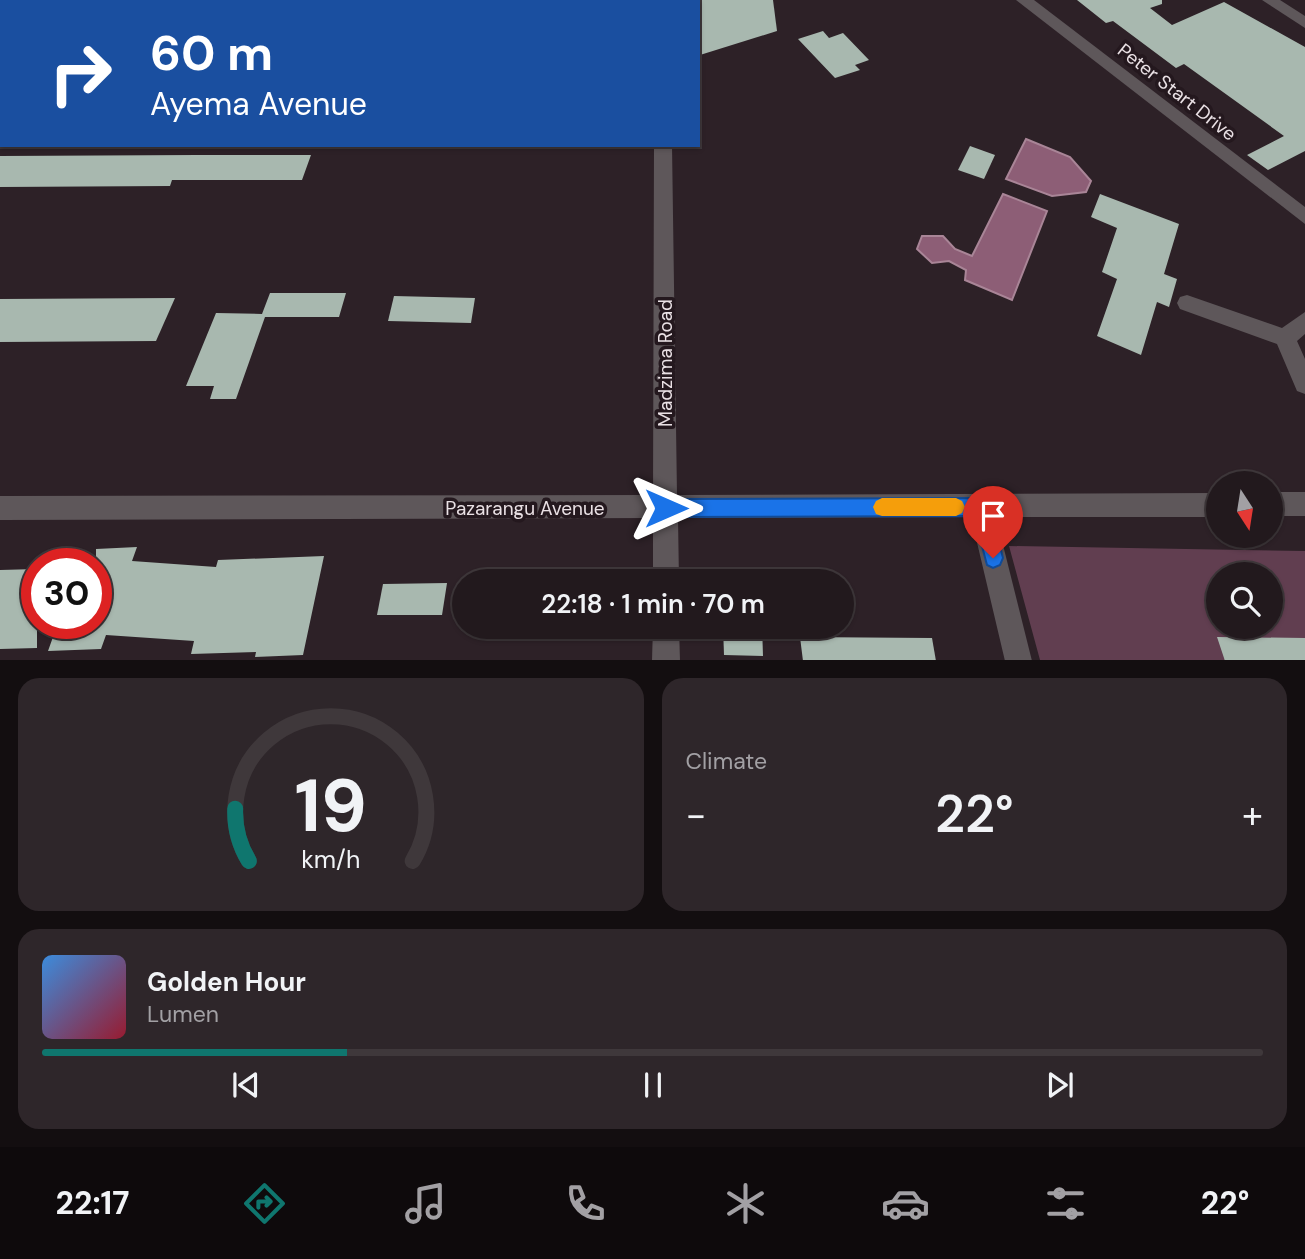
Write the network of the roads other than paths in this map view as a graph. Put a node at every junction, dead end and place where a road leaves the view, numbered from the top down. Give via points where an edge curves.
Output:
1 (1024, 0) edge
2 (1270, 0) edge
3 (1305, 23) edge
4 (663, 147) edge
5 (1305, 218) edge
6 (1187, 303) dead end
7 (1305, 321) edge
8 (1285, 338) junction
9 (1305, 384) edge
10 (1305, 504) edge
11 (1206, 505) edge
12 (1283, 505) edge
13 (981, 507) junction
14 (0, 508) edge
15 (666, 508) junction
16 (666, 569) edge
17 (666, 639) edge
18 (666, 660) edge
19 (1019, 660) edge

1 - 5 street, Peter Start Drive
2 - 3 street
4 - 15 street, Madzima Road
6 - 8 street
7 - 8 street
8 - 9 street
10 - 12 street
11 - 13 street, Pazarangu Avenue
13 - 15 street, Pazarangu Avenue
13 - 19 street
14 - 15 street, Pazarangu Avenue
15 - 16 street, Madzima Road
17 - 18 street

